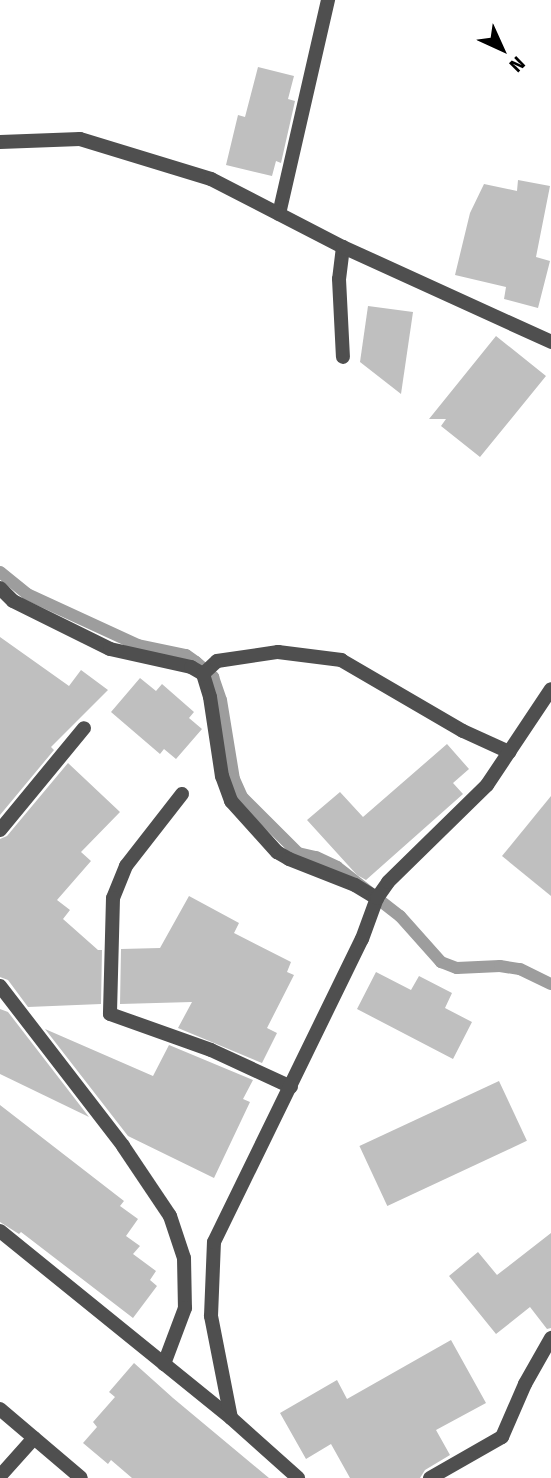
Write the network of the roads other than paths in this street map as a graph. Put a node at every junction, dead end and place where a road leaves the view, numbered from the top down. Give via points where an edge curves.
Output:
1 (328, 0) edge
2 (0, 142) edge
3 (279, 214) junction
4 (343, 247) junction
5 (551, 342) edge
6 (343, 357) dead end
7 (0, 588) edge
8 (203, 674) junction
9 (551, 690) edge
10 (85, 728) dead end
11 (509, 752) junction
12 (182, 794) dead end
13 (0, 830) edge
14 (377, 898) junction
15 (0, 986) edge
16 (291, 1087) junction
17 (0, 1231) edge
18 (551, 1338) edge
19 (164, 1364) junction
20 (0, 1409) edge
21 (231, 1418) junction
22 (34, 1437) junction
23 (0, 1476) edge
24 (81, 1478) edge
25 (298, 1478) edge
26 (430, 1478) edge

1 - 3 street
2 - 3 street via 80,139 211,179
3 - 4 street
4 - 5 street
4 - 6 street via 339,279
7 - 8 street via 13,601 110,649 191,667
8 - 11 street via 217,661 278,652 341,660 463,731
8 - 14 street via 231,801 283,856
9 - 11 street
10 - 13 street
11 - 14 street via 487,785
12 - 16 street via 127,866 113,898 110,1014 211,1050
14 - 16 street
15 - 19 street via 123,1146 170,1216 184,1258 185,1308
16 - 21 street via 214,1242 211,1316
17 - 19 street
18 - 26 street via 502,1437
19 - 21 street
20 - 22 street
21 - 25 street
22 - 23 street
22 - 24 street

